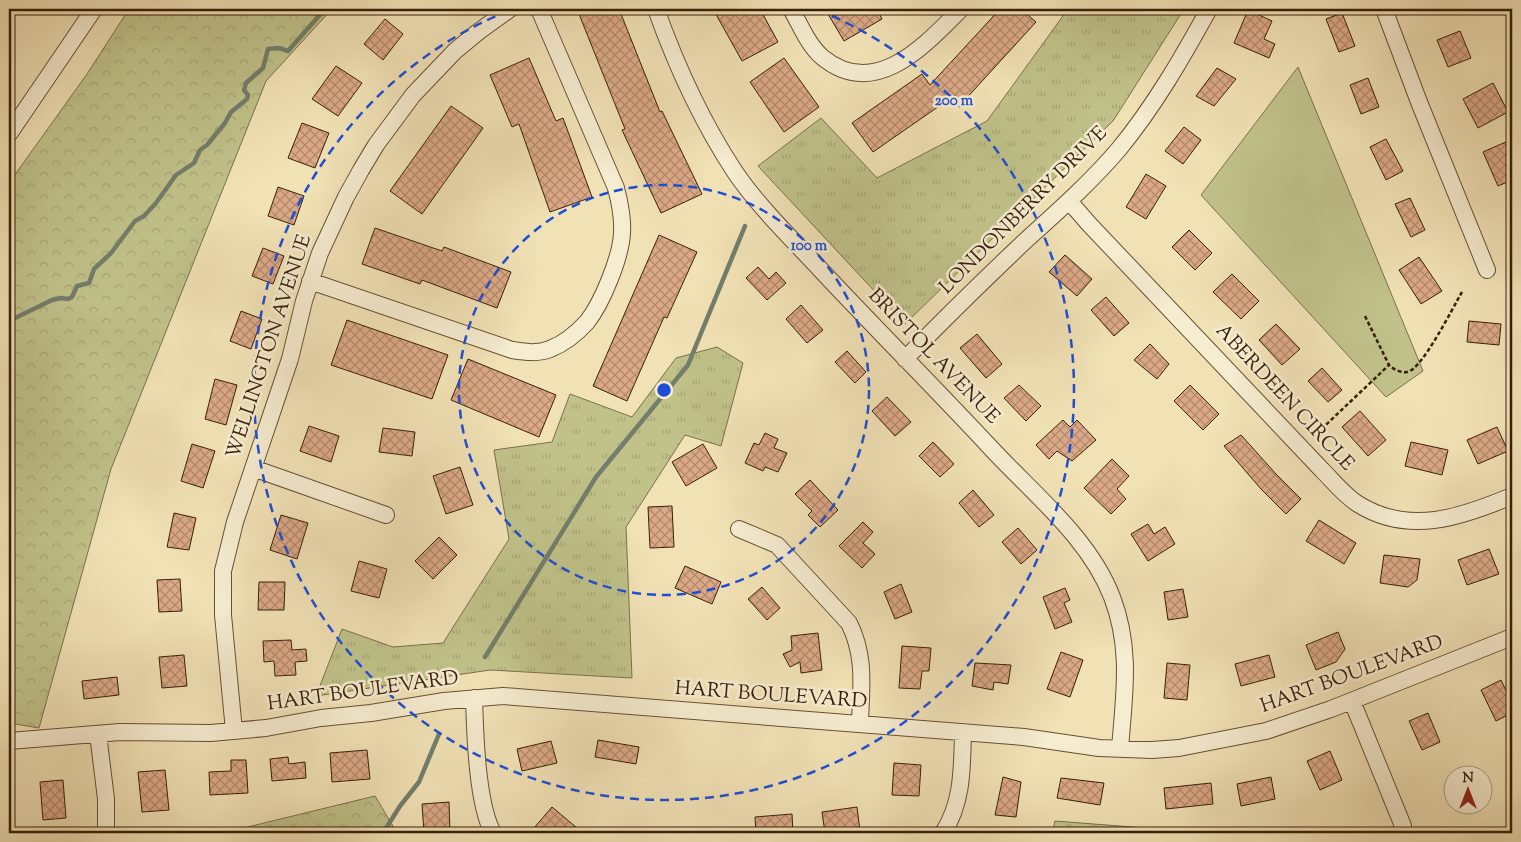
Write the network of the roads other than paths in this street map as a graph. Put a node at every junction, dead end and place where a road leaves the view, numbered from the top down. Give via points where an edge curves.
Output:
1 (94, 9) edge
2 (510, 9) edge
3 (539, 9) edge
4 (656, 9) edge
5 (791, 9) edge
6 (961, 9) edge
7 (1209, 9) edge
8 (1384, 9) edge
9 (9, 134) edge
10 (1069, 201) junction
11 (1487, 270) dead end
12 (310, 281) junction
13 (905, 359) junction
14 (254, 468) junction
15 (1512, 496) edge
16 (386, 515) dead end
17 (739, 529) dead end
18 (1512, 637) edge
19 (474, 698) junction
20 (1352, 701) junction
21 (860, 724) junction
22 (234, 731) junction
23 (964, 732) junction
24 (98, 734) junction
25 (9, 741) edge
26 (1120, 750) junction
27 (1403, 826) dead end
28 (106, 833) edge
29 (493, 833) edge
30 (943, 833) edge

1 - 9 street
2 - 12 street, WELLINGTON AVENUE via 478,32 434,72 376,145 346,197
3 - 12 street via 620,203 622,234 618,256 587,321 564,342 549,350 531,353 512,350
4 - 13 street, BRISTOL AVENUE via 692,97 736,174 797,245
5 - 6 street via 821,56 854,73 873,73 893,67 910,56
7 - 10 street, LONDONBERRY DRIVE via 1151,107 1118,150
8 - 11 street
10 - 13 street, LONDONBERRY DRIVE
10 - 15 street, ABERDEEN CIRCLE via 1358,504 1402,521 1424,521 1448,518
12 - 14 street, WELLINGTON AVENUE via 290,359
13 - 26 street, BRISTOL AVENUE via 1050,510 1086,550 1099,571 1111,595 1124,643
14 - 16 street
14 - 22 street, WELLINGTON AVENUE via 235,522 223,571 223,615
17 - 21 street via 777,545 849,623 857,638 861,657
18 - 20 street, HART BOULEVARD
19 - 21 street, HART BOULEVARD via 526,697
19 - 22 street, HART BOULEVARD
19 - 29 street via 484,811
20 - 26 street, HART BOULEVARD via 1266,731 1179,748
20 - 27 street
21 - 23 street, HART BOULEVARD
22 - 24 street, HART BOULEVARD
23 - 26 street, HART BOULEVARD
23 - 30 street via 960,788 956,807
24 - 25 street, HART BOULEVARD
24 - 28 street via 106,799

